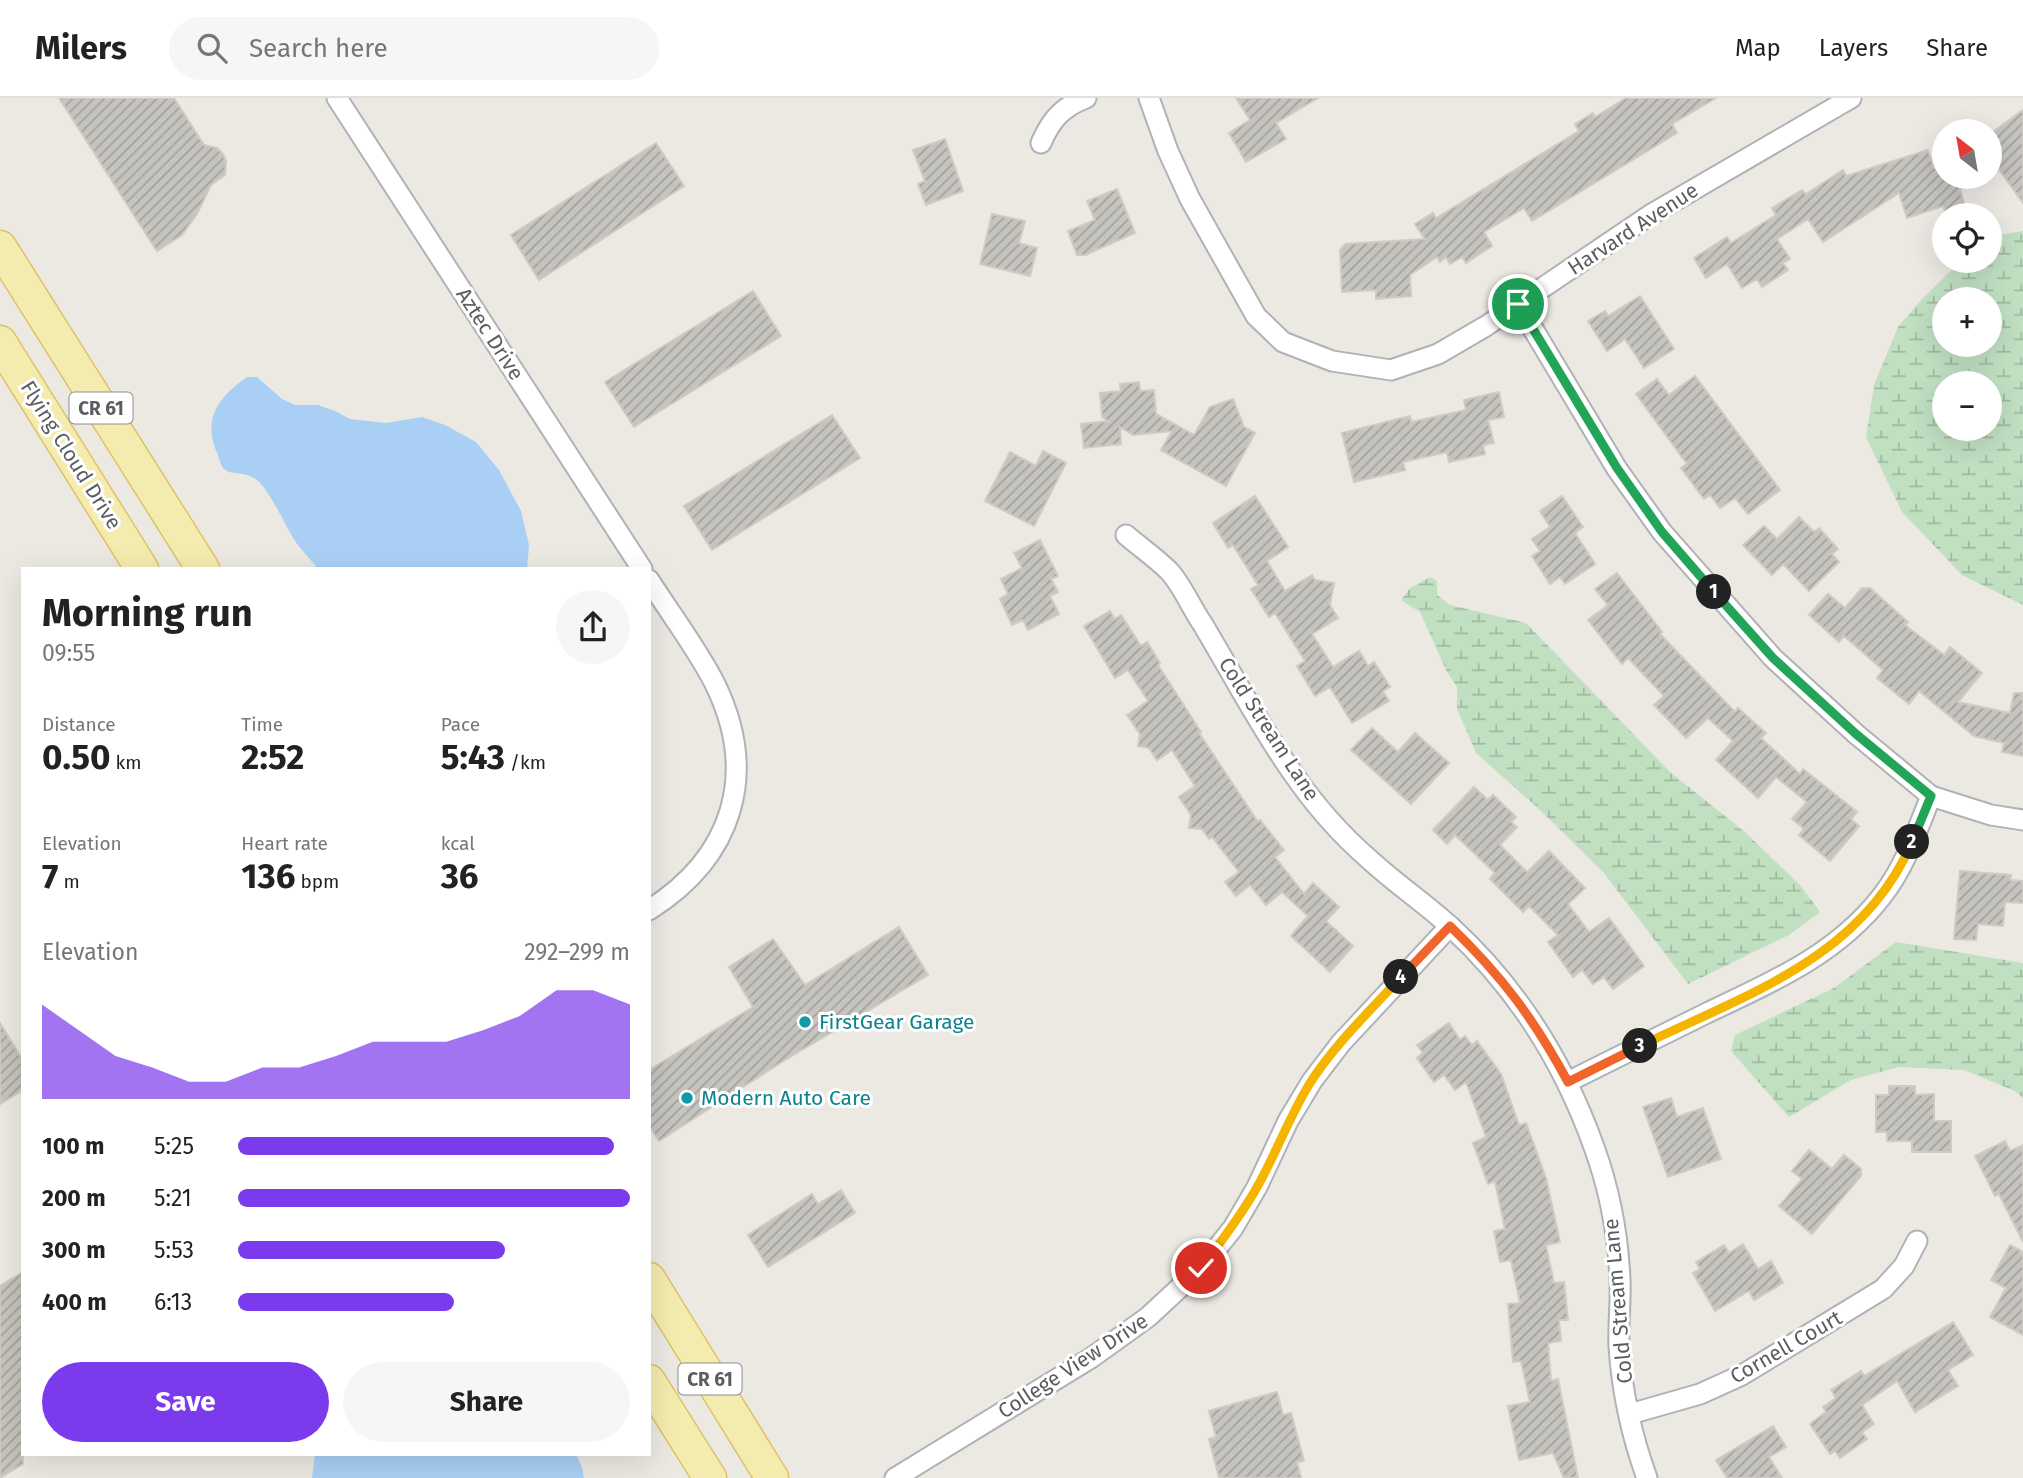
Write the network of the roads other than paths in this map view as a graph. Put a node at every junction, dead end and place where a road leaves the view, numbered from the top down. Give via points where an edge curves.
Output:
1 (337, 98) edge
2 (1086, 98) edge
3 (1149, 98) edge
4 (1851, 98) edge
5 (1041, 143) dead end
6 (0, 247) edge
7 (1518, 304) junction
8 (0, 342) edge
9 (1126, 535) dead end
10 (141, 567) edge
11 (202, 567) edge
12 (641, 567) edge
13 (651, 583) edge
14 (1931, 796) junction
15 (2023, 820) edge
16 (651, 908) edge
17 (1450, 926) junction
18 (1568, 1082) junction
19 (1917, 1241) dead end
20 (651, 1282) edge
21 (651, 1384) edge
22 (1630, 1414) junction
23 (710, 1478) edge
24 (772, 1478) edge
25 (895, 1478) edge
26 (1647, 1478) edge

1 - 12 street, Aztec Drive
2 - 5 street via 1061,110
3 - 7 street, Harvard Avenue via 1208,233 1256,316 1283,342 1332,361 1391,370 1438,354
4 - 7 street, Harvard Avenue via 1650,215
6 - 11 main road, CR 61
7 - 14 street via 1617,468 1662,532 1773,658
8 - 10 main road, Flying Cloud Drive / CR 61
9 - 17 street, Cold Stream Lane via 1170,572 1292,772 1330,820 1369,860
13 - 16 street via 714,683 730,721 737,762 732,803 719,842 693,877
14 - 15 street
14 - 18 street via 1904,860 1882,895 1827,950 1791,973
17 - 18 street, Cold Stream Lane via 1523,1006
17 - 25 street, College View Drive via 1341,1043 1312,1081 1233,1228 1201,1268 1149,1317 1091,1358
18 - 22 street, Cold Stream Lane via 1595,1151 1615,1234 1619,1347
19 - 22 street, Cornell Court via 1904,1266 1883,1289 1742,1375 1700,1394
20 - 24 main road, CR 61
21 - 23 main road, CR 61
22 - 26 street, Cold Stream Lane

